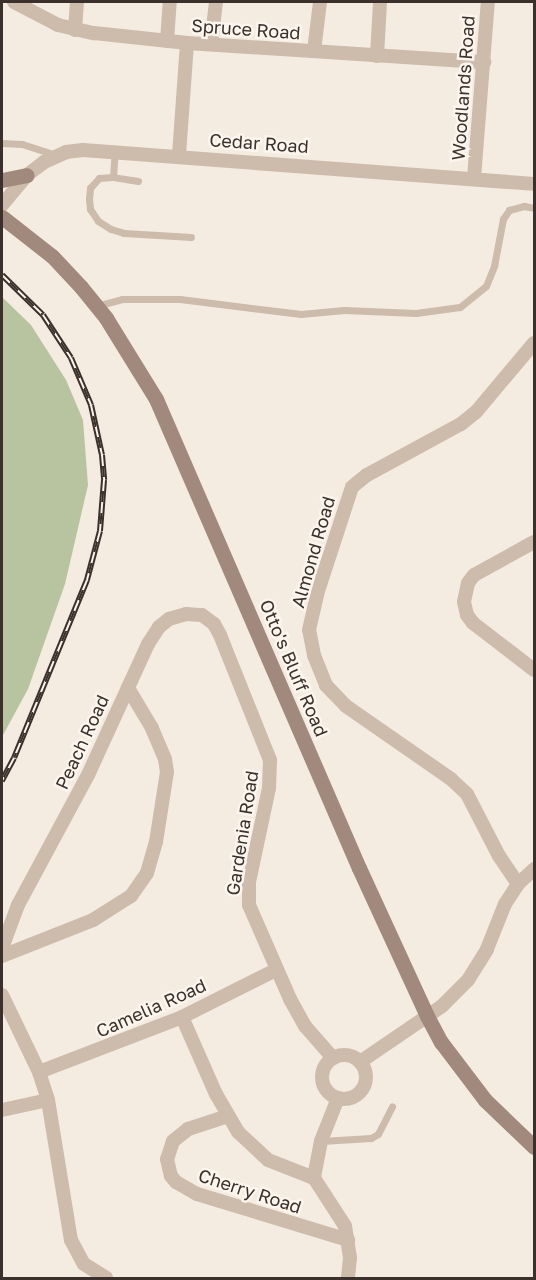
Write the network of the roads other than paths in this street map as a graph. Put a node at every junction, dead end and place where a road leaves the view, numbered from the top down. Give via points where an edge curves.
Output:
1 (14, 2) edge
2 (76, 2) edge
3 (170, 2) edge
4 (216, 2) edge
5 (320, 2) edge
6 (380, 2) edge
7 (488, 2) edge
8 (75, 30) junction
9 (167, 41) junction
10 (187, 43) junction
11 (212, 44) junction
12 (314, 51) junction
13 (377, 56) junction
14 (484, 62) junction
15 (2, 143) edge
16 (115, 152) junction
17 (56, 155) junction
18 (179, 155) junction
19 (27, 175) junction
20 (113, 177) junction
21 (474, 178) junction
22 (2, 180) edge
23 (138, 181) dead end
24 (531, 186) edge
25 (2, 205) edge
26 (534, 208) edge
27 (2, 217) edge
28 (191, 237) dead end
29 (96, 306) junction
30 (534, 343) edge
31 (534, 542) edge
32 (534, 670) edge
33 (128, 688) junction
34 (534, 869) edge
35 (518, 884) junction
36 (2, 948) edge
37 (2, 956) edge
38 (276, 970) junction
39 (2, 995) edge
40 (427, 1016) junction
41 (182, 1017) junction
42 (333, 1058) junction
43 (360, 1062) junction
44 (39, 1072) junction
45 (338, 1098) junction
46 (48, 1100) junction
47 (392, 1106) dead end
48 (2, 1110) edge
49 (228, 1116) junction
50 (321, 1140) junction
51 (534, 1147) edge
52 (314, 1178) junction
53 (348, 1240) junction
54 (106, 1278) edge
55 (348, 1278) edge

1 - 8 street, Spruce Road
2 - 8 street
3 - 9 street
4 - 11 street
5 - 12 street
6 - 13 street
7 - 14 street, Woodlands Road
8 - 9 street, Spruce Road
9 - 10 street, Spruce Road
10 - 11 street, Spruce Road
10 - 18 street
11 - 12 street, Spruce Road
12 - 13 street, Spruce Road
13 - 14 street, Spruce Road
14 - 21 street, Woodlands Road
15 - 17 lane via 22,144
16 - 17 street, Cedar Road via 83,150
16 - 18 street, Cedar Road
16 - 20 lane
17 - 19 street, Cedar Road
18 - 21 street, Cedar Road
19 - 22 main road
19 - 25 street, Cedar Road
20 - 23 lane
20 - 28 lane via 99,178 90,188 90,210 98,221 124,233
21 - 24 street, Cedar Road
26 - 29 lane via 509,210 503,219 486,286 460,307 416,313 344,310 301,314 180,299 123,299
27 - 29 main road, Otto's Bluff Road via 52,255
29 - 40 main road, Otto's Bluff Road via 156,399 177,444 359,868
30 - 35 street, Almond Road via 476,412 352,487 309,630 326,685 346,706 467,794
31 - 32 street via 474,575 464,602 473,623
33 - 36 street, Peach Road via 62,826 18,905
33 - 37 street, Peach Road via 152,728 167,772 147,873 131,896 93,920
33 - 38 street, Gardenia Road via 159,627 177,615 195,614 214,624 270,760 249,882 249,905
34 - 35 street
35 - 40 street via 468,980
38 - 41 street, Camelia Road
38 - 42 street, Gardenia Road via 305,1026
39 - 44 street
40 - 43 street
40 - 51 main road, Otto's Bluff Road via 441,1042 485,1100
41 - 44 street, Camelia Road
41 - 49 street, Cherry Road
42 - 43 street via 346,1055
42 - 45 street via 324,1069 323,1083
43 - 45 street via 366,1075 363,1088 352,1097
44 - 46 street
45 - 50 street
46 - 48 street
46 - 54 street via 71,1240 84,1264
47 - 50 lane via 378,1134 371,1138
49 - 52 street, Cherry Road via 253,1149 268,1160
49 - 53 street, Cherry Road via 188,1130 173,1141 167,1160 176,1182 197,1194
50 - 52 street
52 - 53 street via 341,1218
53 - 55 street

